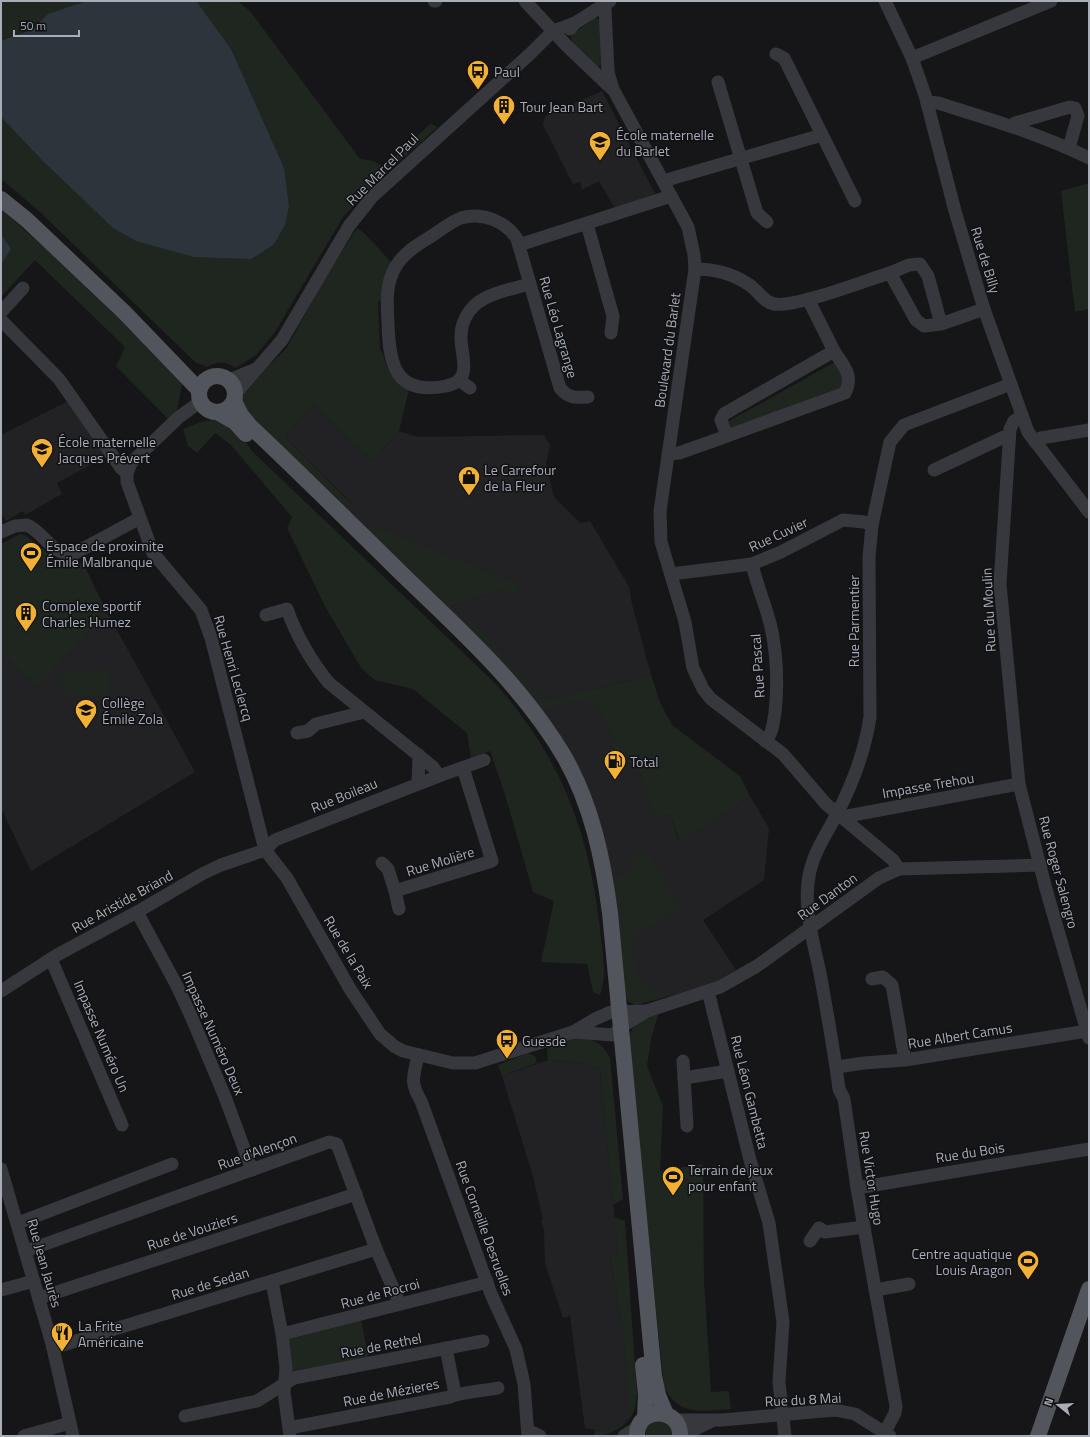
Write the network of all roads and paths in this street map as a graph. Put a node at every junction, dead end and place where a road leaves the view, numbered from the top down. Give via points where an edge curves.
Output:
1 (525, 1) edge
2 (885, 1) edge
3 (1051, 1) edge
4 (606, 2) edge
5 (557, 35) junction
6 (776, 54) dead end
7 (912, 58) junction
8 (604, 75) junction
9 (718, 82) dead end
10 (927, 102) junction
11 (1013, 127) junction
12 (822, 135) junction
13 (1069, 148) junction
14 (1089, 158) edge
15 (740, 159) junction
16 (663, 181) junction
17 (671, 196) junction
18 (1, 199) edge
19 (855, 201) dead end
20 (767, 222) dead end
21 (587, 224) junction
22 (519, 245) junction
23 (695, 269) junction
24 (890, 273) junction
25 (530, 284) junction
26 (23, 288) dead end
27 (808, 299) junction
28 (984, 309) junction
29 (1, 312) edge
30 (125, 312) junction
31 (1, 320) edge
32 (941, 324) junction
33 (611, 333) dead end
34 (834, 351) junction
35 (208, 378) junction
36 (459, 380) junction
37 (1011, 384) junction
38 (470, 388) dead end
39 (232, 392) junction
40 (199, 396) junction
41 (588, 397) dead end
42 (219, 413) junction
43 (1022, 416) junction
44 (1089, 430) edge
45 (727, 436) junction
46 (1009, 436) junction
47 (1035, 442) junction
48 (668, 454) junction
49 (934, 470) dead end
50 (127, 472) junction
51 (1089, 512) edge
52 (140, 518) junction
53 (872, 525) junction
54 (1, 532) edge
55 (752, 564) junction
56 (671, 574) junction
57 (266, 615) dead end
58 (364, 712) junction
59 (296, 733) dead end
60 (765, 741) junction
61 (418, 754) junction
62 (484, 760) dead end
63 (463, 768) junction
64 (439, 776) junction
65 (418, 784) junction
66 (1019, 784) junction
67 (840, 816) junction
68 (265, 850) junction
69 (382, 863) dead end
70 (1041, 865) junction
71 (899, 869) junction
72 (395, 891) junction
73 (399, 909) dead end
74 (137, 912) junction
75 (810, 927) junction
76 (51, 959) junction
77 (872, 979) dead end
78 (1, 991) edge
79 (708, 991) junction
80 (647, 1011) junction
81 (615, 1012) junction
82 (617, 1031) junction
83 (573, 1032) junction
84 (1088, 1034) edge
85 (418, 1055) junction
86 (905, 1060) junction
87 (683, 1061) dead end
88 (837, 1067) junction
89 (728, 1071) junction
90 (684, 1078) junction
91 (122, 1125) dead end
92 (687, 1126) dead end
93 (1089, 1149) edge
94 (172, 1164) dead end
95 (1, 1169) edge
96 (252, 1170) junction
97 (857, 1188) junction
98 (4, 1193) edge
99 (356, 1194) junction
100 (18, 1223) junction
101 (864, 1227) junction
102 (810, 1241) dead end
103 (376, 1249) junction
104 (26, 1251) junction
105 (34, 1281) junction
106 (486, 1281) junction
107 (272, 1282) junction
108 (909, 1284) dead end
109 (1089, 1289) edge
110 (1, 1290) edge
111 (875, 1290) junction
112 (39, 1298) junction
113 (400, 1304) junction
114 (1089, 1314) edge
115 (282, 1334) junction
116 (483, 1341) dead end
117 (53, 1348) junction
118 (446, 1348) junction
119 (285, 1382) junction
120 (498, 1388) dead end
121 (455, 1394) junction
122 (783, 1414) junction
123 (184, 1416) dead end
124 (671, 1417) junction
125 (712, 1421) junction
126 (640, 1427) edge
127 (72, 1430) edge
128 (290, 1432) edge
129 (887, 1434) edge
130 (535, 1435) edge
131 (24, 1436) edge
132 (624, 1436) edge
133 (681, 1436) edge
134 (786, 1436) edge
135 (1038, 1436) edge
136 (1047, 1436) edge

1 - 5 street, Boulevard du Barlet
2 - 7 street, Rue de Billy
3 - 7 street
4 - 5 street
4 - 8 street
5 - 8 street, Boulevard du Barlet
5 - 39 street, Rue Marcel Paul via 530,54 372,197 345,232 273,353
6 - 12 street via 784,58
7 - 10 street, Rue de Billy
8 - 16 street, Boulevard du Barlet
9 - 15 street
10 - 11 street via 938,103
10 - 28 street, Rue de Billy via 954,210
11 - 13 street
11 - 13 street via 1015,123 1070,107 1075,108 1078,116
12 - 15 street
12 - 19 street
13 - 14 street
15 - 16 street
15 - 20 street via 757,213
16 - 17 street, Boulevard du Barlet
17 - 21 street
17 - 23 street, Boulevard du Barlet via 688,227
18 - 30 main road
21 - 22 street
21 - 33 street via 613,316
22 - 25 street, Rue Léo Lagrange
22 - 36 street, Rue Léo Lagrange via 512,232 498,222 483,217 467,217 454,222 409,251 392,274 387,292 388,351 392,366 410,383 423,387 446,386
23 - 27 street via 732,275 749,284 773,304 789,304
23 - 48 street, Boulevard du Barlet
24 - 27 street
24 - 32 street via 916,320 924,326
24 - 32 street via 909,265 920,264 928,276
25 - 36 street via 491,295 470,311 465,318 461,334 465,364
25 - 41 street, Rue Léo Lagrange via 560,388 570,396
26 - 29 street
27 - 34 street
28 - 32 street
28 - 37 street, Rue de Billy
30 - 35 main road
30 - 40 main road
31 - 50 street via 59,379 121,468
34 - 45 street via 724,414 721,420
34 - 45 street via 849,375 849,385 845,394
35 - 39 main road via 219,376
35 - 40 main road via 204,381
36 - 38 street
37 - 43 street, Rue de Billy
37 - 53 street, Rue Parmentier via 904,424 897,431 886,455
39 - 42 main road via 228,409
39 - 81 main road via 241,415 250,426 492,662 535,711 565,759 590,816 604,870 610,913
40 - 42 main road via 208,411
40 - 50 street via 131,463
42 - 81 main road via 241,428 486,669 528,719 556,763 583,826 598,893
43 - 46 street, Rue du Moulin via 1014,421
43 - 47 street, Rue de Billy
44 - 47 street via 1041,438
45 - 48 street via 679,453
46 - 49 street
46 - 66 street, Rue du Moulin via 1000,584
47 - 51 street, Rue de Billy
48 - 56 street, Boulevard du Barlet via 659,528
50 - 52 street, Rue Henri Leclercq via 127,482
52 - 54 street via 70,554 55,549 26,525 15,526
52 - 68 street, Rue Henri Leclercq via 157,559 181,583 201,610 211,638
53 - 55 street, Rue Cuvier via 843,520
53 - 67 street, Rue Parmentier via 869,557 870,716 867,738
55 - 56 street, Rue Cuvier
55 - 60 street, Rue Pascal via 771,627 776,657 776,699 772,731
56 - 60 street, Boulevard du Barlet via 685,622 694,672 703,689 711,699
57 - 58 street via 287,609 314,666 329,683
58 - 59 street via 316,724 308,731
58 - 61 street
60 - 67 street, Boulevard du Barlet via 786,757 826,804
61 - 64 street via 433,766
61 - 65 street
62 - 63 street
63 - 64 street
63 - 72 street, Rue Molière via 492,861
64 - 65 street, Rue Boileau
65 - 68 street, Rue Boileau via 275,840
66 - 67 street, Impasse Trehou
66 - 70 street, Rue Roger Salengro
67 - 71 street, Boulevard du Barlet via 893,860
67 - 75 street, Rue Parmentier via 819,846 810,870
68 - 74 street, Rue Aristide Briand via 214,868
68 - 85 street, Rue de la Paix via 286,878 350,989 380,1034 394,1046
69 - 72 street, Rue Molière via 388,869
70 - 71 street, Rue Danton
70 - 84 street, Rue Roger Salengro
71 - 75 street, Rue Danton via 879,878
72 - 73 street, Rue Molière
74 - 76 street, Rue Aristide Briand
74 - 96 street, Impasse Numéro Deux via 191,1016
75 - 79 street, Rue Danton via 757,966
75 - 88 street, Rue Victor Hugo
76 - 78 street, Rue Aristide Briand
76 - 91 street, Impasse Numéro Un
77 - 86 street via 883,977 892,985
79 - 80 street, Rue Danton
79 - 89 street, Rue Léon Gambetta
80 - 81 street, Rue Danton
80 - 82 street, Rue Danton
81 - 82 main road
81 - 83 street via 595,1019
82 - 83 street
82 - 124 main road via 654,1376 658,1395
82 - 126 main road via 646,1395
83 - 85 street, Rue de la Paix via 475,1063 453,1063
84 - 86 street, Rue Albert Camus
85 - 106 street, Rue Corneille Desruelles via 414,1088 421,1100
86 - 88 street, Rue Albert Camus
87 - 90 street
88 - 97 street, Rue Victor Hugo
89 - 90 street
89 - 122 street, Rue Léon Gambetta via 769,1223 783,1322 779,1382
90 - 92 street
93 - 97 street, Rue du Bois
94 - 100 street
95 - 98 street, Rue Jean Jaurès
96 - 99 street, Rue d'Alençon via 333,1142 337,1144
96 - 104 street, Rue d'Alençon
97 - 101 street, Rue Victor Hugo
98 - 100 street, Rue Jean Jaurès
99 - 103 street, Rue d'Alençon
99 - 112 street, Rue de Vouziers
100 - 104 street, Rue Jean Jaurès
101 - 102 street via 825,1232 819,1228
101 - 111 street, Rue Victor Hugo
103 - 107 street, Rue de Sedan
103 - 113 street, Rue d'Alençon
104 - 105 street, Rue Jean Jaurès
105 - 110 street
105 - 112 street, Rue Jean Jaurès
106 - 113 street, Rue de Rocroi
106 - 130 street, Rue Corneille Desruelles via 516,1350 521,1366 527,1413
107 - 115 street
107 - 117 street, Rue de Sedan
108 - 111 street
109 - 135 main road
111 - 129 street, Rue Victor Hugo via 896,1406
112 - 117 street, Rue Jean Jaurès
113 - 115 street, Rue de Rocroi
114 - 136 main road
115 - 119 street
116 - 118 street, Rue de Rethel
117 - 127 street, Rue Jean Jaurès
118 - 119 street, Rue de Rethel via 294,1378
118 - 121 street
119 - 123 street, Rue de Rethel via 257,1401
119 - 128 street
120 - 121 street, Rue de Mézieres
121 - 128 street, Rue de Mézieres
122 - 125 street, Rue du 8 Mai
122 - 129 street, Rue du 8 Mai via 835,1410 846,1412 855,1414
122 - 134 street, Rue Léon Gambetta
124 - 125 street, Rue du 8 Mai
124 - 126 main road via 655,1413
124 - 133 main road
125 - 133 street, Rue du 8 Mai
126 - 132 street
127 - 131 street

